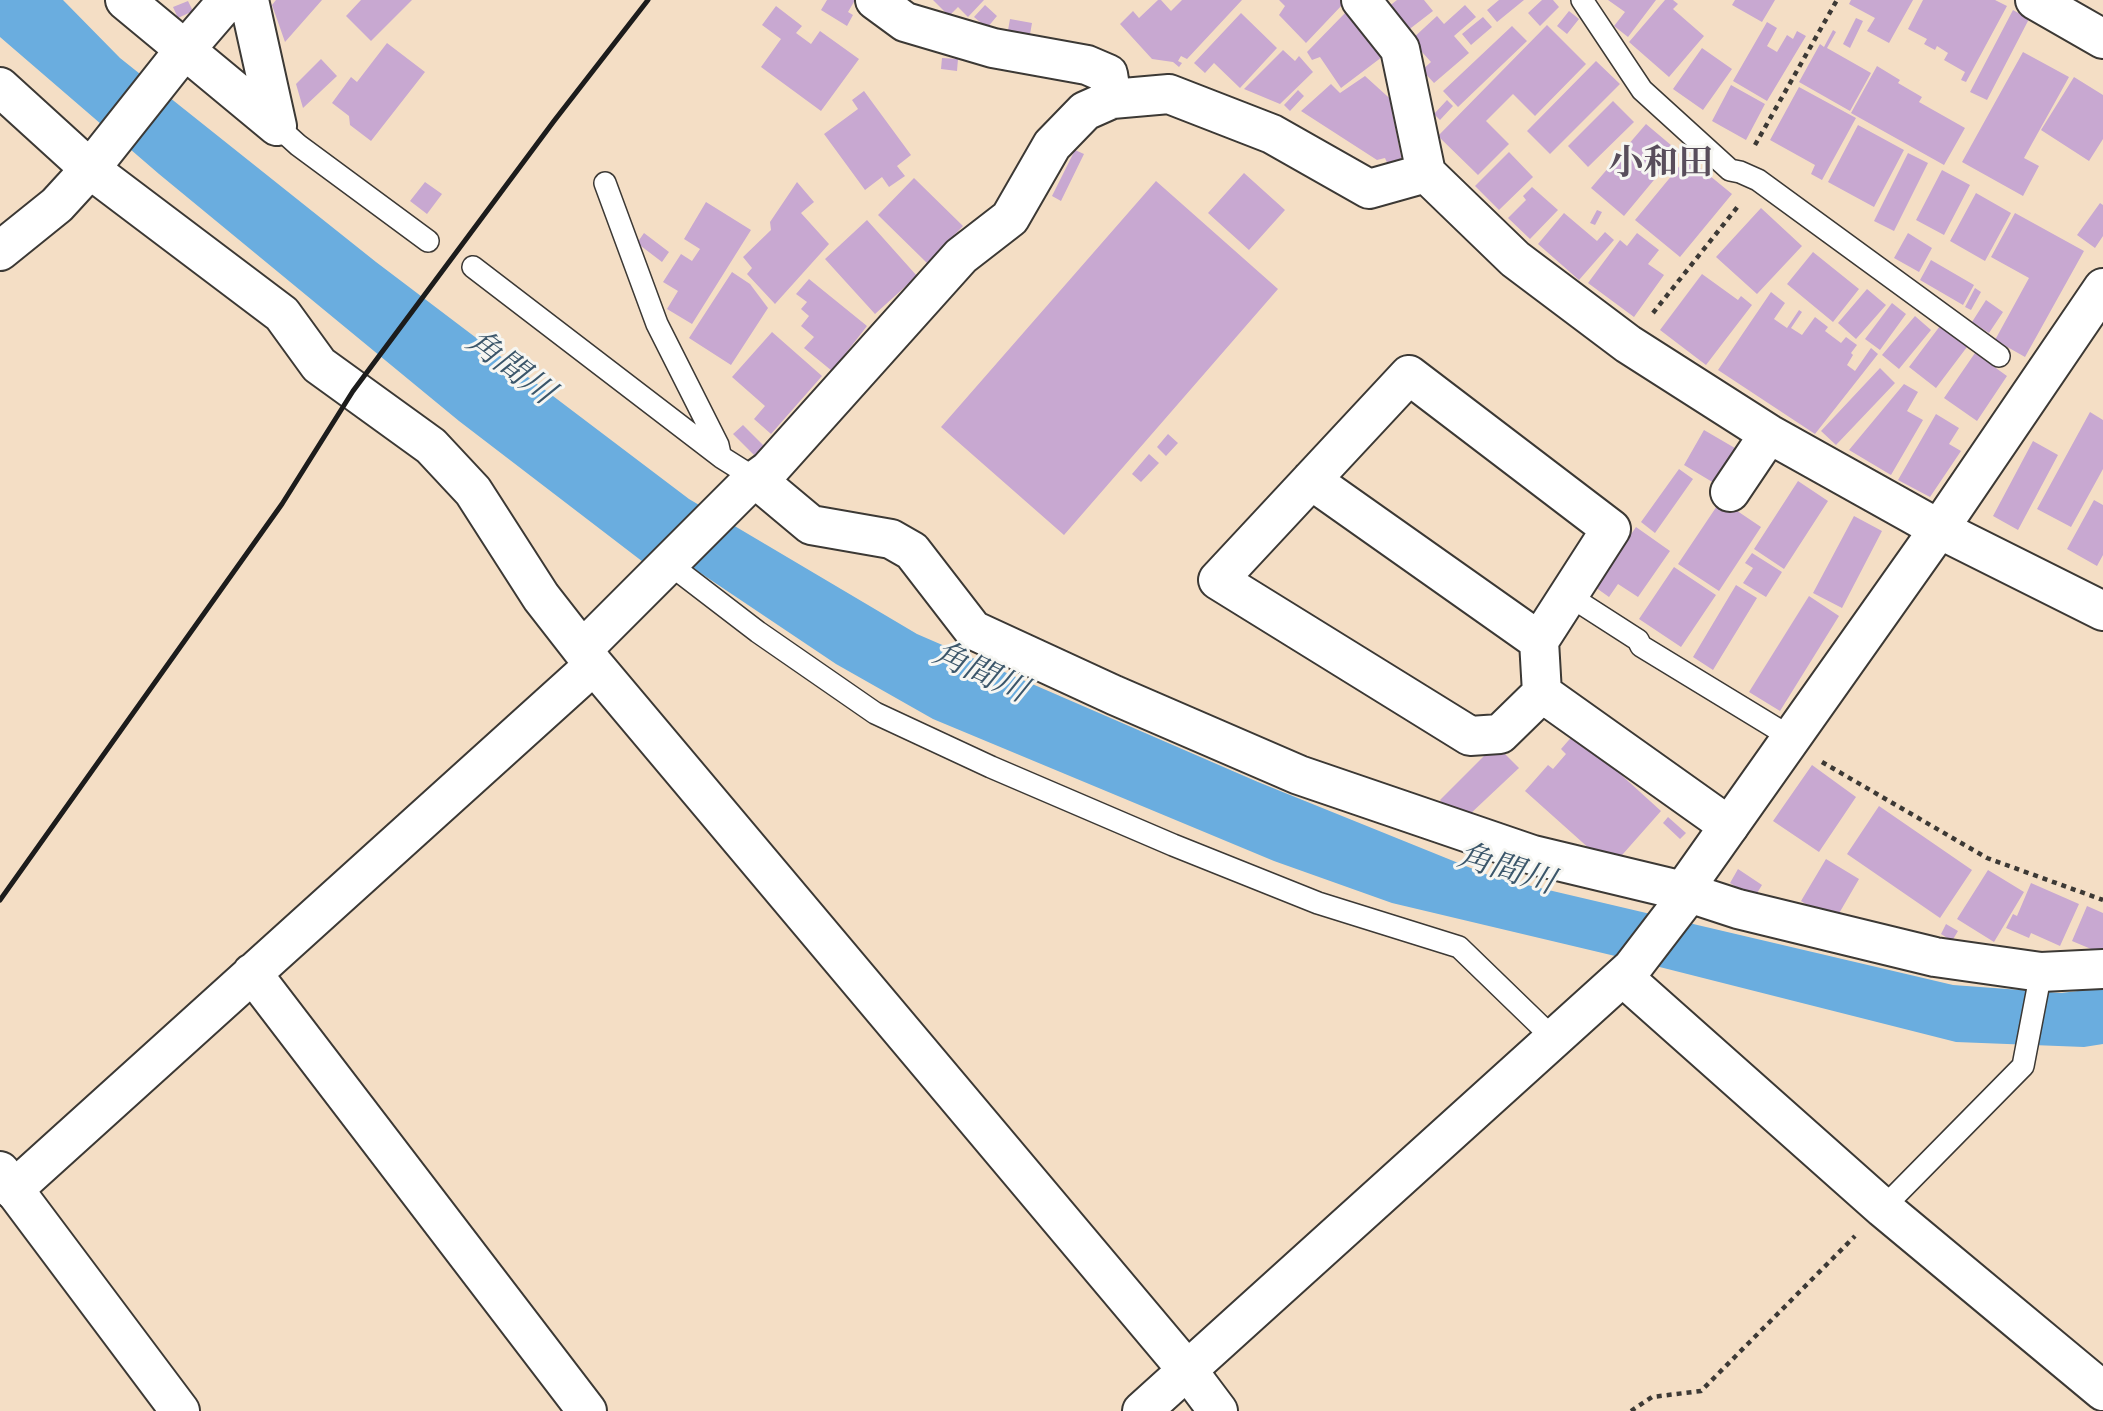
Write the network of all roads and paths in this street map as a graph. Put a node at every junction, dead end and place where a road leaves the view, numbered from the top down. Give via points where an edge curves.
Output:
1 (125, 0) edge
2 (228, 0) edge
3 (249, 0) edge
4 (875, 0) edge
5 (1361, 0) edge
6 (1583, 0) edge
7 (1837, 0) edge
8 (2035, 0) edge
9 (2103, 39) edge
10 (182, 54) junction
11 (0, 87) edge
12 (1112, 99) junction
13 (277, 125) junction
14 (93, 164) junction
15 (1426, 173) junction
16 (1749, 176) junction
17 (605, 183) dead end
18 (428, 241) dead end
19 (0, 251) edge
20 (473, 267) dead end
21 (2103, 288) edge
22 (1628, 344) junction
23 (1999, 356) dead end
24 (1769, 435) junction
25 (721, 457) junction
26 (1311, 480) junction
27 (749, 484) junction
28 (1730, 492) dead end
29 (1939, 529) junction
30 (671, 560) junction
31 (1568, 596) junction
32 (2103, 611) edge
33 (1539, 641) junction
34 (588, 657) junction
35 (1542, 693) junction
36 (1792, 738) junction
37 (1729, 826) junction
38 (1682, 898) junction
39 (2103, 901) edge
40 (2103, 969) edge
41 (1628, 972) junction
42 (2041, 972) junction
43 (252, 973) junction
44 (1554, 1039) junction
45 (6, 1180) edge
46 (1883, 1208) junction
47 (1188, 1370) junction
48 (2103, 1391) edge
49 (180, 1411) edge
50 (587, 1411) edge
51 (1142, 1411) edge
52 (1218, 1411) edge
53 (1631, 1411) edge

1 - 10 street
2 - 10 street
3 - 13 street
4 - 12 street via 905,22 953,37 1087,65 1108,74
5 - 15 street via 1400,49
6 - 16 lane via 1642,90 1730,170
7 - 16 path
8 - 9 street
10 - 13 street
10 - 14 street
11 - 14 street
12 - 15 street via 1169,94 1272,134 1361,204
12 - 27 street via 1085,111 1052,145 1010,218 961,256 769,470
13 - 18 lane
14 - 19 street via 57,205
14 - 34 street via 282,314 319,365 431,446 473,491 541,597
15 - 22 street via 1515,259
16 - 22 path
16 - 23 lane
17 - 25 lane via 657,324
20 - 25 lane
21 - 29 street
22 - 24 street
24 - 28 street
24 - 29 street
25 - 27 lane
26 - 31 street via 1409,375 1611,529
26 - 33 street
26 - 35 street via 1219,580 1470,736 1500,734
27 - 30 street
27 - 38 street via 811,525 891,539 912,551 973,630 1114,695 1312,780 1532,855
29 - 32 street
29 - 36 street
30 - 34 street
30 - 44 lane via 758,632 875,713 1173,845 1318,903 1459,947
31 - 33 street
31 - 36 lane
33 - 35 street
34 - 43 street
34 - 47 street
35 - 37 street
36 - 37 street
36 - 39 path via 1811,755 1987,858
37 - 38 street
38 - 41 street
38 - 42 street via 1935,957
40 - 42 street
41 - 44 street
41 - 46 street
42 - 46 lane via 2023,1066
43 - 45 street
43 - 50 street
44 - 47 street
45 - 49 street
46 - 48 street
46 - 53 path via 1701,1391 1651,1397
47 - 51 street
47 - 52 street

